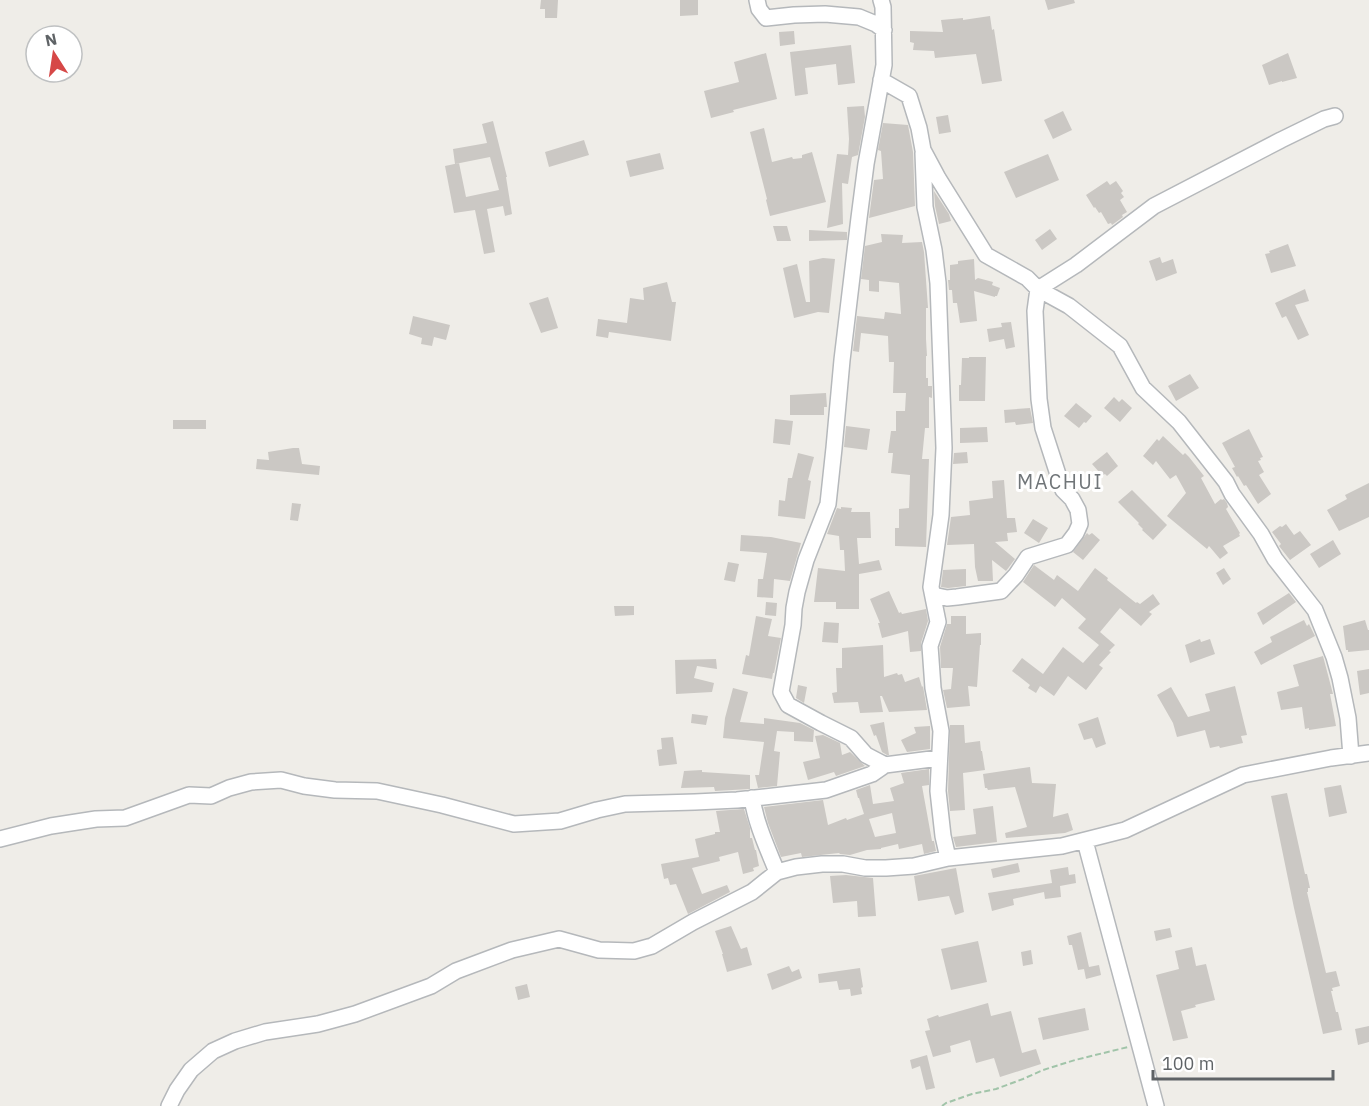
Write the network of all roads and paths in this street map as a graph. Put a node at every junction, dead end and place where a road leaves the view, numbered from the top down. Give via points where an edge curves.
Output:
1 (757, 0) edge
2 (881, 0) edge
3 (884, 30) junction
4 (881, 80) junction
5 (1335, 116) dead end
6 (923, 150) junction
7 (1038, 289) junction
8 (933, 595) junction
9 (1369, 753) edge
10 (1351, 756) junction
11 (939, 758) junction
12 (885, 765) junction
13 (752, 798) junction
14 (0, 839) edge
15 (1084, 841) junction
16 (948, 858) junction
17 (777, 872) junction
18 (1139, 1044) junction
19 (169, 1106) edge
20 (942, 1106) edge
21 (1156, 1106) edge

1 - 3 street via 766,18 825,14 859,17
2 - 3 street
3 - 4 street
4 - 6 street via 909,96
4 - 12 street via 854,259 828,504 797,592 781,692 788,705 851,738 866,755
5 - 7 street via 1154,206
6 - 7 street via 986,255 1027,278
6 - 8 street via 925,207 938,283 944,448
7 - 8 street via 1035,311 1043,428 1063,490 1078,510 1080,524 1067,545 1028,557 1001,591 946,598
7 - 10 street via 1069,306 1120,346 1143,388 1179,423 1226,482 1275,559 1315,610 1340,678
8 - 11 street via 938,622 930,646 941,731
9 - 10 street
10 - 15 street via 1243,775 1125,830
11 - 12 street
11 - 16 street via 938,791
12 - 13 street via 872,774 826,790
13 - 14 street via 625,804 560,821 514,824 376,791 334,790 280,780 251,782 211,796 189,795 125,818 51,826
13 - 17 street via 761,835
15 - 16 street
15 - 18 street
16 - 17 street via 914,866 865,868 822,864
17 - 19 street via 753,892 652,946 634,951 599,950 559,939 512,950 354,1014 236,1041 213,1052 191,1070
18 - 20 path via 1075,1059
18 - 21 street

